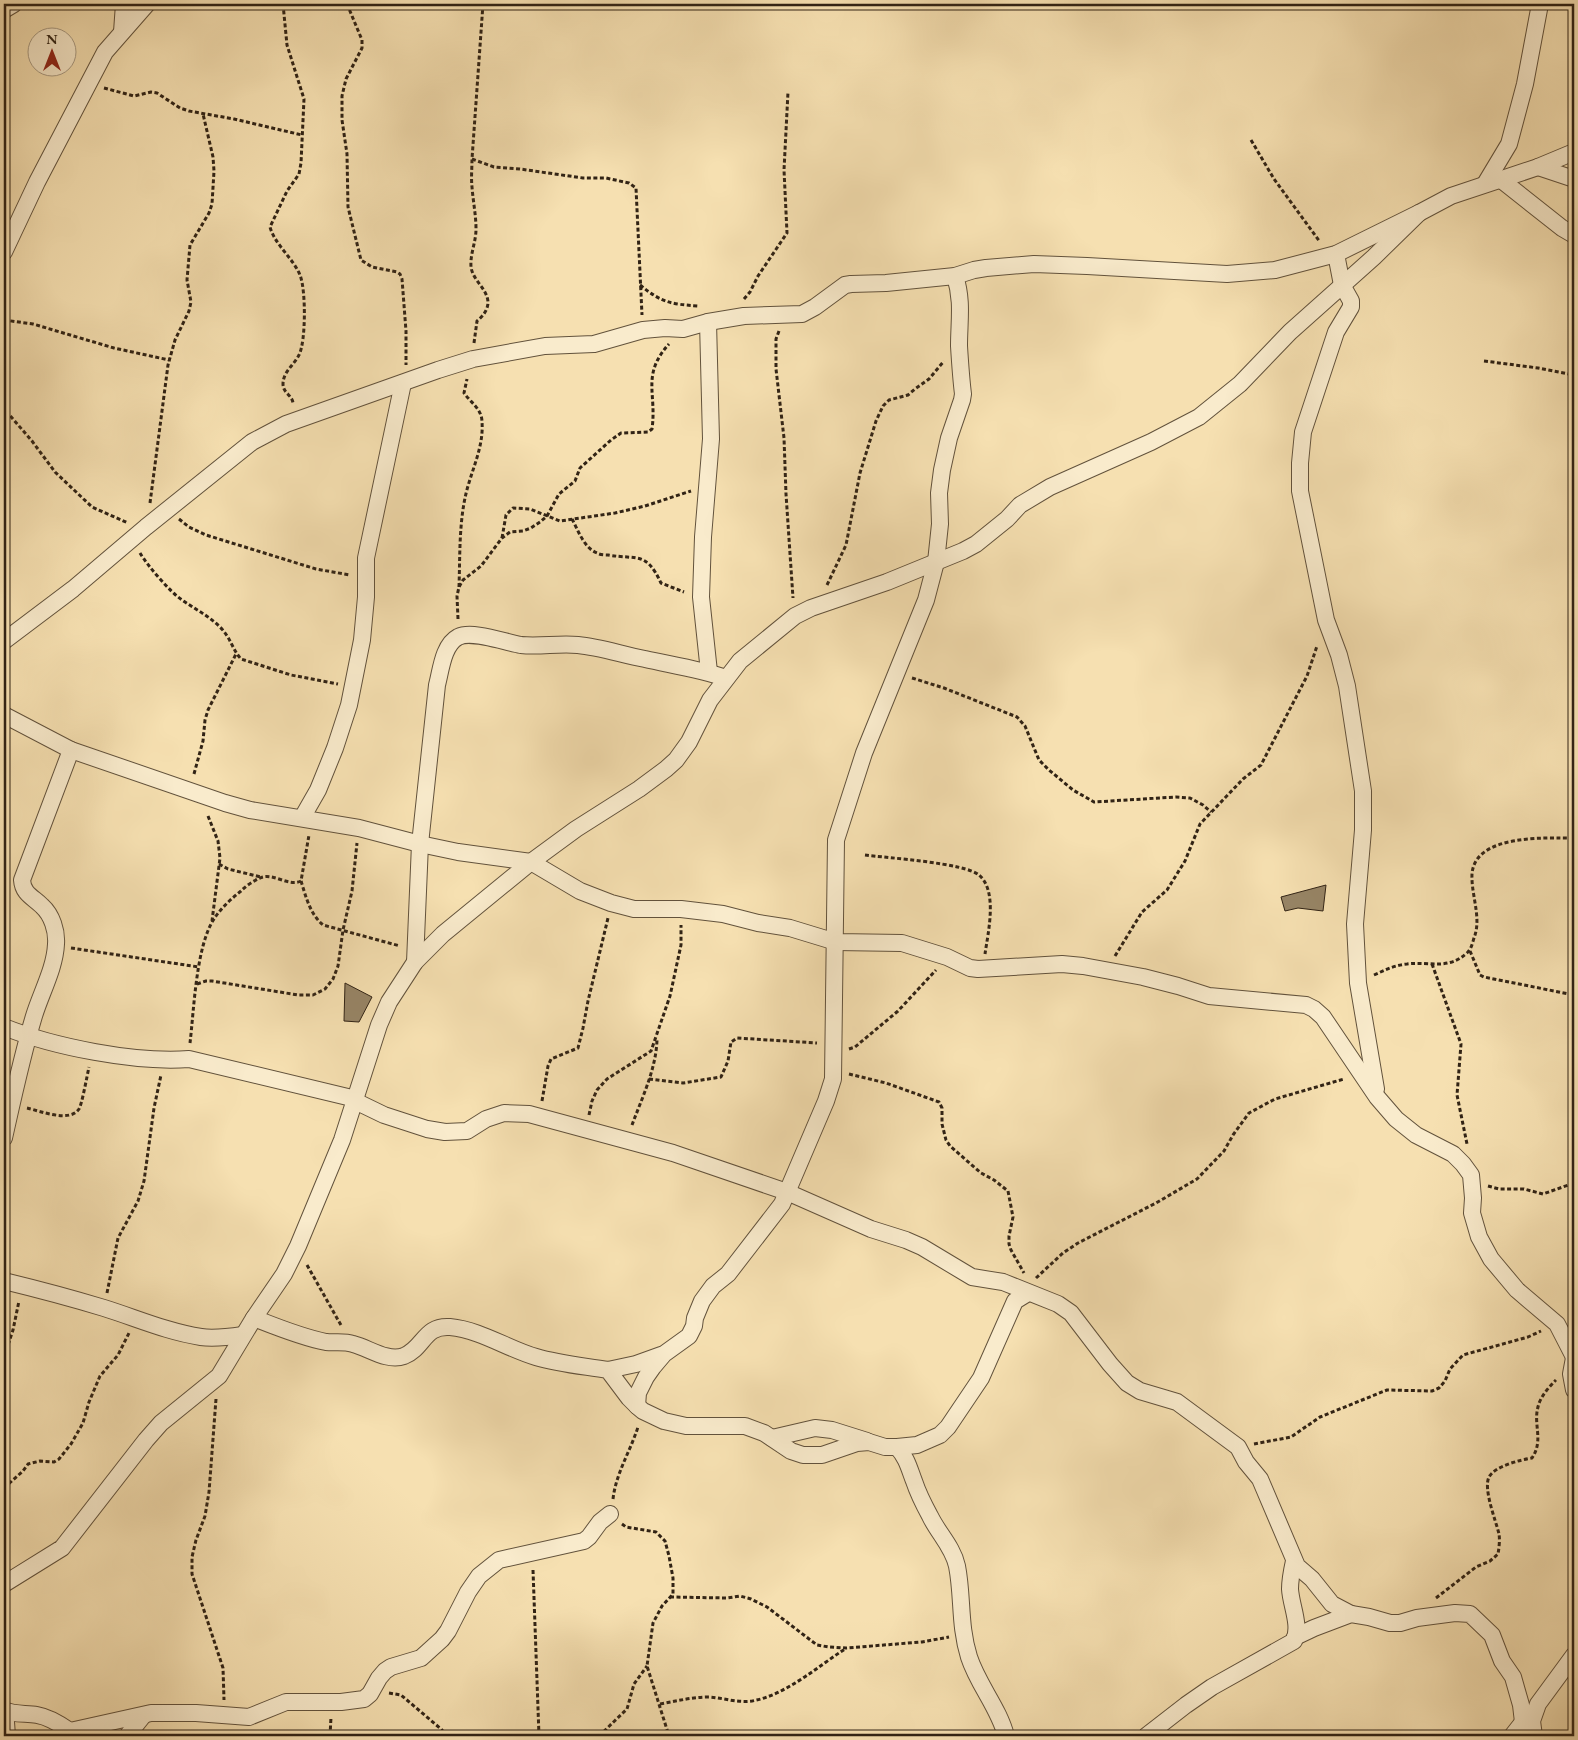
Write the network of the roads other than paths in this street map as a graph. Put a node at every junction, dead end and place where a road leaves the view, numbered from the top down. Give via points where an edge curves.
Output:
1 (14, 4) edge
2 (124, 4) edge
3 (147, 4) edge
4 (1540, 4) edge
5 (4, 10) edge
6 (122, 32) junction
7 (1574, 152) edge
8 (1538, 167) junction
9 (1574, 179) edge
10 (1492, 182) junction
11 (1419, 213) junction
12 (1574, 235) edge
13 (4, 252) edge
14 (1333, 254) junction
15 (955, 276) junction
16 (1342, 285) junction
17 (708, 322) junction
18 (403, 383) junction
19 (936, 562) junction
20 (4, 641) edge
21 (709, 672) junction
22 (726, 678) junction
23 (4, 715) edge
24 (71, 750) junction
25 (307, 819) junction
26 (420, 844) junction
27 (531, 862) junction
28 (836, 942) junction
29 (415, 956) junction
30 (4, 1027) edge
31 (28, 1037) junction
32 (1377, 1097) junction
33 (356, 1100) junction
34 (4, 1138) edge
35 (787, 1192) junction
36 (4, 1281) edge
37 (1021, 1290) junction
38 (254, 1318) junction
39 (243, 1335) junction
40 (664, 1354) junction
41 (1574, 1357) edge
42 (608, 1370) junction
43 (1574, 1390) edge
44 (640, 1409) junction
45 (772, 1438) junction
46 (869, 1442) junction
47 (897, 1448) junction
48 (610, 1514) road end
49 (1294, 1561) junction
50 (4, 1584) edge
51 (1350, 1614) junction
52 (1296, 1637) junction
53 (1574, 1655) edge
54 (4, 1710) edge
55 (4, 1716) edge
56 (143, 1716) junction
57 (1527, 1720) junction
58 (72, 1734) edge
59 (7, 1736) edge
60 (127, 1736) edge
61 (1006, 1736) edge
62 (1146, 1736) edge
63 (1512, 1736) edge
64 (1534, 1736) edge

1 - 5 street
2 - 6 street
3 - 6 street
4 - 10 street via 1525,84 1509,144
6 - 13 street via 105,52
7 - 8 street
8 - 9 street
8 - 10 street
10 - 11 street via 1451,196
10 - 12 street
11 - 14 street
11 - 16 street
14 - 15 street via 1275,270 1248,273 1034,264 974,270
14 - 16 street
15 - 17 street via 845,285 806,312
15 - 19 street via 961,309 962,400 942,470
16 - 19 street via 1240,384 1199,417 1050,487 1020,505 976,544
16 - 32 street via 1350,307 1336,332 1303,432 1300,491 1326,620 1347,686 1363,791 1364,830 1355,924 1358,983
17 - 18 street via 684,330 644,330 594,344 544,346 473,360
17 - 21 street via 711,439 702,597
18 - 20 street via 292,422 252,442 73,590
18 - 25 street via 366,558 362,640 353,687 335,748
19 - 22 street via 795,616 740,661
19 - 28 street via 926,600 864,753 836,840
21 - 22 street
21 - 26 street via 579,645 524,645 473,634 460,636 449,646 437,685
22 - 27 street via 676,760
23 - 24 street
24 - 25 street via 224,803
24 - 31 street via 22,880 22,888 44,907 49,916 55,928 56,944
25 - 26 street
26 - 27 street
26 - 29 street
27 - 28 street via 580,891 611,903 634,909 681,909 724,914
27 - 29 street
28 - 32 street via 902,943 970,968 1083,966 1143,977 1210,996 1306,1005 1323,1016
28 - 35 street via 833,1079
29 - 33 street via 385,1010
30 - 31 street
31 - 33 street via 94,1051 166,1060 189,1058
31 - 34 street
32 - 41 street via 1416,1135 1453,1154 1470,1175 1472,1213 1479,1237 1491,1259 1517,1290 1557,1324
33 - 35 street via 407,1124 445,1132 467,1131 504,1113 529,1114 673,1153
33 - 38 street via 298,1246 284,1274
35 - 37 street via 871,1230 922,1247 972,1277 997,1281
35 - 40 street via 761,1233 702,1301 689,1336
36 - 39 street via 201,1337
37 - 47 street via 981,1378 948,1427 928,1442
37 - 49 street via 1058,1304 1071,1313 1110,1364 1134,1388 1177,1402 1238,1448 1260,1479
38 - 39 street
38 - 42 street via 293,1333 318,1340 352,1343 395,1358 416,1348 432,1330 450,1327 538,1358
39 - 50 street via 219,1376 156,1429 62,1548
40 - 42 street
40 - 44 street via 638,1393
41 - 43 street via 1571,1374
42 - 44 street
44 - 45 street via 664,1421 686,1426 745,1426
45 - 46 street via 816,1428
45 - 46 street via 791,1451 812,1456
46 - 47 street
47 - 61 street via 908,1461 929,1515 953,1553 959,1584 962,1634 970,1659
48 - 56 street via 584,1541 499,1560 479,1576 442,1639 421,1658 390,1667 370,1694 360,1700 286,1702 249,1717 157,1713
49 - 51 street via 1332,1604
49 - 52 street via 1290,1587
51 - 52 street
51 - 57 street via 1390,1623 1455,1613 1470,1614 1492,1635 1502,1661 1516,1682
52 - 62 street via 1287,1646 1212,1687
53 - 57 street
54 - 58 street via 39,1715 55,1721
55 - 59 street
56 - 58 street
56 - 60 street
57 - 63 street
57 - 64 street

